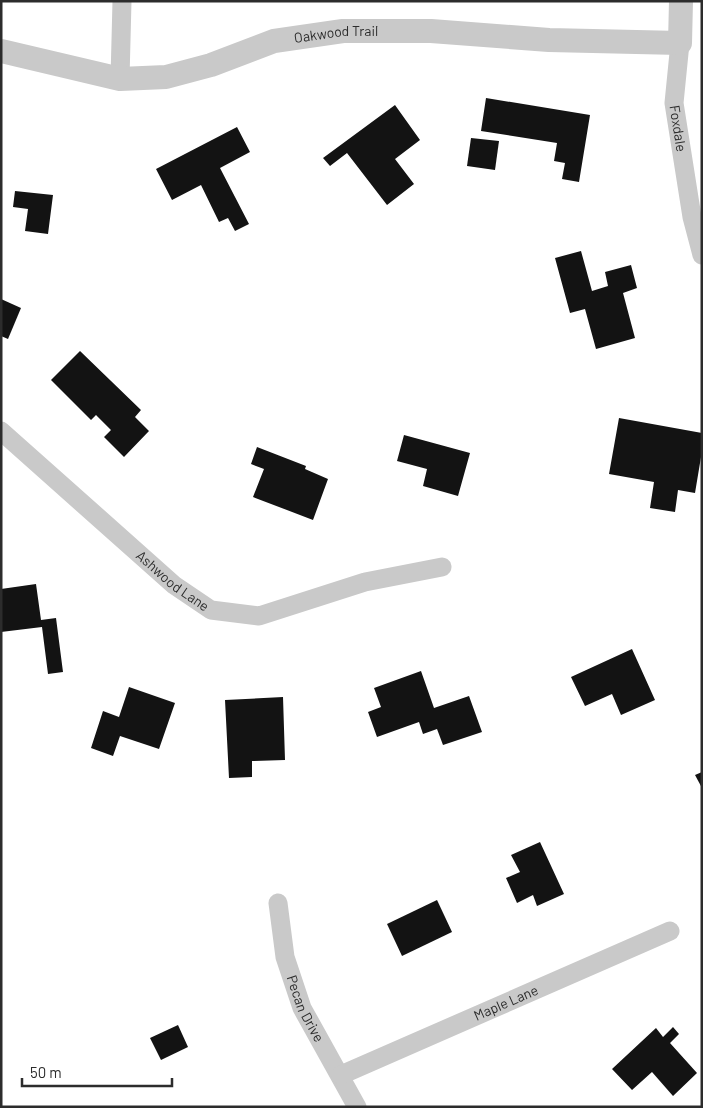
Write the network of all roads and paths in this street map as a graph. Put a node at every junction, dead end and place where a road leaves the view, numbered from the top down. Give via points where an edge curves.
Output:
1 (122, 1) edge
2 (681, 1) edge
3 (680, 43) junction
4 (1, 51) edge
5 (120, 78) junction
6 (702, 256) edge
7 (1, 431) edge
8 (442, 567) dead end
9 (278, 903) dead end
10 (670, 931) dead end
11 (341, 1075) junction
12 (357, 1107) edge

1 - 5 street
2 - 3 street, Foxdale
3 - 5 street, Oakwood Trail via 549,40 431,31 343,31 274,41 211,65 166,77
3 - 6 street, Foxdale via 674,103 685,179
4 - 5 street, Oakwood Trail
7 - 8 street, Ashwood Lane via 174,585 211,610 259,616 365,582
9 - 11 street, Pecan Drive via 285,957 302,1008
10 - 11 street, Maple Lane
11 - 12 street, Pecan Drive

